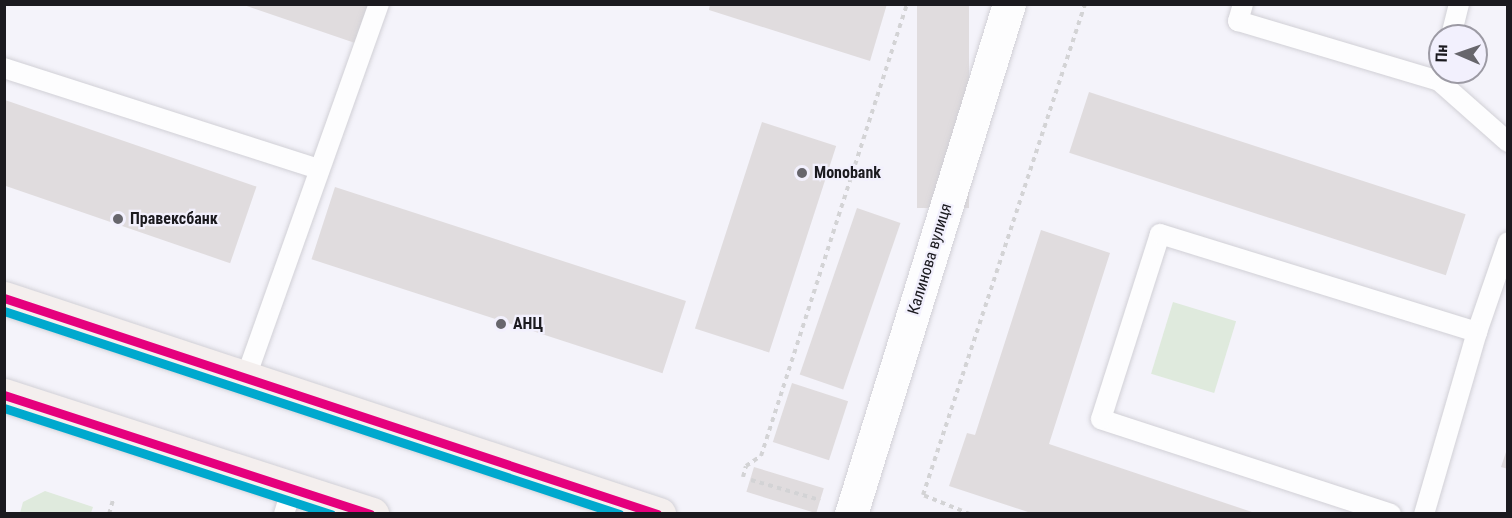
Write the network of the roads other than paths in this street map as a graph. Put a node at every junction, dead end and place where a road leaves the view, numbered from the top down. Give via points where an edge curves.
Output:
1 (379, 4) edge
2 (1009, 4) edge
3 (1243, 4) edge
4 (1459, 4) edge
5 (1454, 24) edge
6 (4, 68) edge
7 (1428, 74) edge
8 (1447, 84) edge
9 (1508, 142) edge
10 (318, 169) junction
11 (1508, 242) edge
12 (4, 298) edge
13 (1477, 332) junction
14 (246, 377) junction
15 (4, 395) edge
16 (288, 500) edge
17 (372, 513) edge
18 (659, 513) edge
19 (851, 513) edge
20 (1391, 513) edge
21 (1424, 513) edge

1 - 10 lane
2 - 19 street, Калинова вулиця
3 - 7 lane via 1238,21
4 - 5 lane
6 - 10 lane
8 - 9 lane
10 - 14 lane
11 - 13 lane
12 - 14 main road
13 - 20 lane via 1160,234 1101,419
13 - 21 lane
14 - 18 main road
15 - 16 main road
16 - 17 main road

